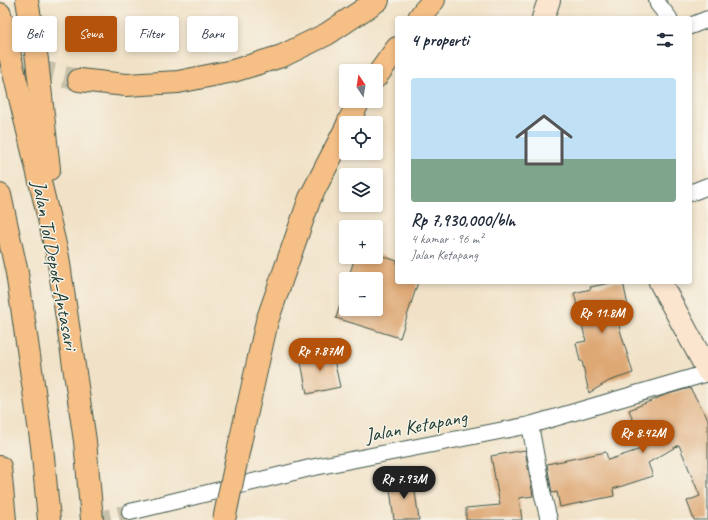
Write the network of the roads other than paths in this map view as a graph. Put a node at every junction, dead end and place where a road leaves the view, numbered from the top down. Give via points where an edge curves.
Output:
1 (27, 0) edge
2 (378, 0) edge
3 (434, 0) edge
4 (549, 0) edge
5 (657, 0) edge
6 (0, 14) edge
7 (420, 16) edge
8 (544, 16) edge
9 (667, 16) edge
10 (708, 19) edge
11 (692, 25) edge
12 (395, 51) edge
13 (383, 67) edge
14 (79, 80) tunnel mouth
15 (339, 142) edge
16 (708, 186) edge
17 (692, 192) edge
18 (0, 195) edge
19 (58, 257) junction
20 (661, 284) edge
21 (708, 372) edge
22 (530, 425) junction
23 (0, 467) edge
24 (130, 512) tunnel mouth
25 (5, 520) edge
26 (49, 520) edge
27 (92, 520) edge
28 (224, 520) edge
29 (549, 520) edge

1 - 19 highway via 37,60
2 - 14 highway via 327,34 282,56 233,71 178,82 126,85
3 - 7 highway
4 - 8 street
5 - 9 street
6 - 19 highway, Jalan Tol Depok–Antasari
10 - 11 street
12 - 13 highway
15 - 28 highway, bridge via 310,198 268,321
16 - 17 street
18 - 26 highway, Jalan Tol Depok–Antasari via 17,273 42,446
19 - 27 highway, Jalan Tol Depok–Antasari via 85,441
20 - 21 street
21 - 22 street, Jalan Ketapang
22 - 24 street, Jalan Ketapang via 310,468
22 - 29 street
23 - 25 highway

